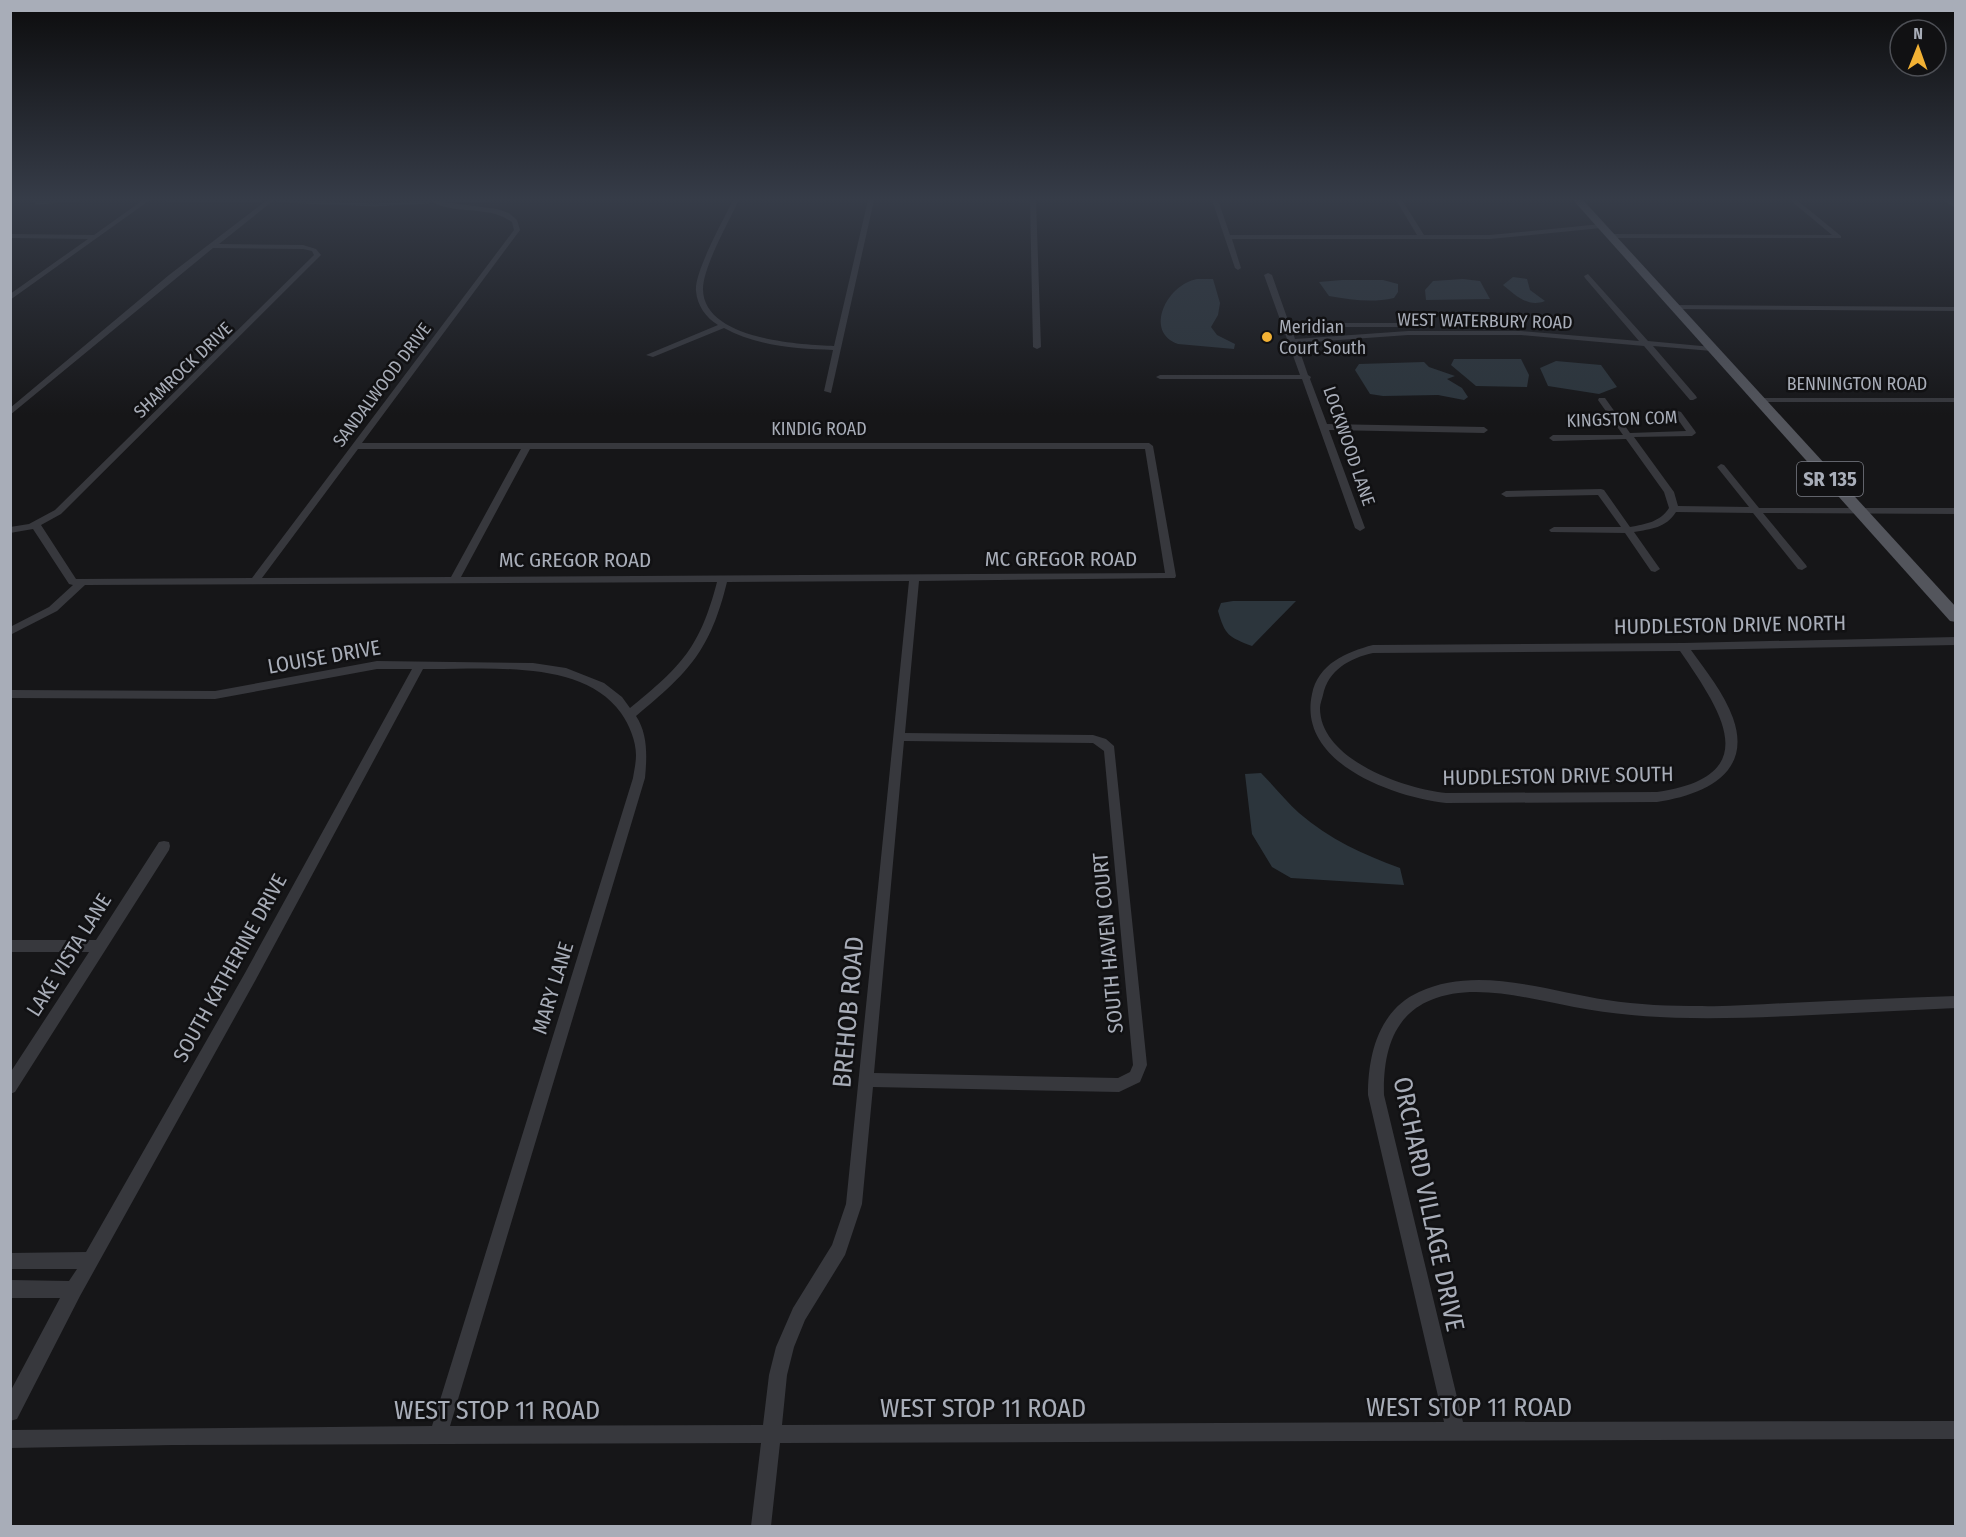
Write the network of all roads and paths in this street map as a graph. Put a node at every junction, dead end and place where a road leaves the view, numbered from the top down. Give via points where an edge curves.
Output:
1 (47, 272) edge
2 (182, 272) edge
3 (301, 272) edge
4 (487, 272) edge
5 (705, 272) edge
6 (855, 272) edge
7 (1035, 272) edge
8 (1643, 272) edge
9 (1268, 275) dead end
10 (1588, 276) dead end
11 (10, 298) edge
12 (1674, 307) junction
13 (1956, 309) edge
14 (725, 325) junction
15 (1288, 325) junction
16 (1639, 335) junction
17 (1293, 341) junction
18 (1646, 343) junction
19 (1709, 345) junction
20 (1037, 346) dead end
21 (838, 348) junction
22 (650, 355) dead end
23 (1160, 377) dead end
24 (1307, 377) junction
25 (828, 392) dead end
26 (1693, 398) dead end
27 (1602, 400) dead end
28 (1760, 400) junction
29 (1956, 400) edge
30 (10, 413) edge
31 (1678, 414) dead end
32 (1325, 427) junction
33 (1484, 430) dead end
34 (1628, 436) junction
35 (1553, 438) dead end
36 (357, 446) junction
37 (527, 446) junction
38 (1721, 467) dead end
39 (1506, 494) dead end
40 (1674, 509) junction
41 (1757, 510) junction
42 (1956, 511) edge
43 (1861, 512) junction
44 (35, 524) junction
45 (1360, 528) dead end
46 (10, 530) edge
47 (1554, 530) dead end
48 (1627, 530) junction
49 (1802, 567) dead end
50 (1655, 569) dead end
51 (1171, 576) joint
52 (723, 578) junction
53 (914, 578) junction
54 (256, 579) junction
55 (455, 579) junction
56 (82, 582) junction
57 (1956, 617) edge
58 (10, 632) edge
59 (1956, 641) edge
60 (1683, 647) junction
61 (420, 665) junction
62 (10, 694) edge
63 (630, 714) junction
64 (899, 737) junction
65 (1397, 789) joint
66 (164, 846) dead end
67 (10, 946) edge
68 (100, 946) junction
69 (1956, 1002) edge
70 (866, 1080) junction
71 (10, 1087) edge
72 (92, 1260) junction
73 (10, 1261) edge
74 (10, 1289) edge
75 (74, 1290) junction
76 (10, 1412) edge
77 (1956, 1431) edge
78 (1456, 1433) junction
79 (770, 1434) junction
80 (438, 1435) junction
81 (10, 1439) edge
82 (761, 1527) edge

1 - 11 street
2 - 30 street
3 - 44 street, SHAMROCK DRIVE via 60,510
4 - 36 street, SANDALWOOD DRIVE
5 - 14 street via 699,286 700,297 706,309
6 - 21 street
7 - 20 street
8 - 12 main road, SR 135
9 - 15 street, LOCKWOOD LANE
10 - 16 street
12 - 13 street
12 - 19 main road, SR 135
14 - 21 street via 764,340
14 - 22 street
15 - 16 street, WEST WATERBURY ROAD via 1520,325
15 - 17 street, LOCKWOOD LANE
16 - 18 street
16 - 19 street, WEST WATERBURY ROAD
17 - 18 street, WEST WATERBURY ROAD via 1408,333 1498,333
17 - 24 street, LOCKWOOD LANE
18 - 19 street, WEST WATERBURY ROAD
18 - 26 street
19 - 28 main road, SR 135
21 - 25 street
23 - 24 street
24 - 32 street, LOCKWOOD LANE
27 - 34 street
28 - 29 street, BENNINGTON ROAD
28 - 43 main road, SR 135
31 - 34 street, KINGSTON COM via 1692,433
32 - 33 street
32 - 45 street, LOCKWOOD LANE
34 - 35 street, KINGSTON COM
34 - 40 street via 1671,495
36 - 37 street, KINDIG ROAD
36 - 54 street, SANDALWOOD DRIVE
37 - 51 street, KINDIG ROAD via 1149,446
37 - 55 street
38 - 41 street
39 - 48 street via 1601,492
40 - 41 street
40 - 48 street via 1659,525
41 - 43 street
41 - 49 street
42 - 43 street
43 - 57 main road, SR 135
44 - 46 street
44 - 56 street via 73,582
47 - 48 street
48 - 50 street
51 - 53 street, MC GREGOR ROAD
52 - 53 street, MC GREGOR ROAD
52 - 55 street, MC GREGOR ROAD
52 - 63 street via 710,624 692,656 669,682
53 - 64 street, BREHOB ROAD
54 - 55 street, MC GREGOR ROAD
54 - 56 street, MC GREGOR ROAD
56 - 58 street via 57,606
59 - 60 street, HUDDLESTON DRIVE NORTH
60 - 65 street, HUDDLESTON DRIVE SOUTH via 1724,710 1731,732 1732,746 1726,765 1697,788 1670,796 1439,798
60 - 65 street, HUDDLESTON DRIVE NORTH via 1374,649 1348,657 1327,673 1317,690 1317,720 1340,756
61 - 62 street, LOUISE DRIVE via 361,667 216,695
61 - 63 street, LOUISE DRIVE via 533,667 567,672 600,686
61 - 72 street, SOUTH KATHERINE DRIVE
63 - 80 street, MARY LANE via 642,753 639,778
64 - 70 street, BREHOB ROAD
64 - 70 street, SOUTH HAVEN COURT via 1093,739 1110,749 1140,1065 1135,1077 1119,1085
66 - 68 street, LAKE VISTA LANE
67 - 68 street
68 - 71 street, LAKE VISTA LANE
69 - 78 street, ORCHARD VILLAGE DRIVE via 1663,1012 1464,987 1421,998 1406,1008 1390,1024 1380,1046 1375,1068 1376,1095
70 - 79 street, BREHOB ROAD via 849,1222 839,1249 788,1339 778,1375
72 - 73 street
72 - 75 street, SOUTH KATHERINE DRIVE
74 - 75 street
75 - 76 street, SOUTH KATHERINE DRIVE
77 - 78 street, WEST STOP 11 ROAD
78 - 79 street, WEST STOP 11 ROAD
79 - 80 street, WEST STOP 11 ROAD
79 - 82 street, BREHOB ROAD
80 - 81 street, WEST STOP 11 ROAD

